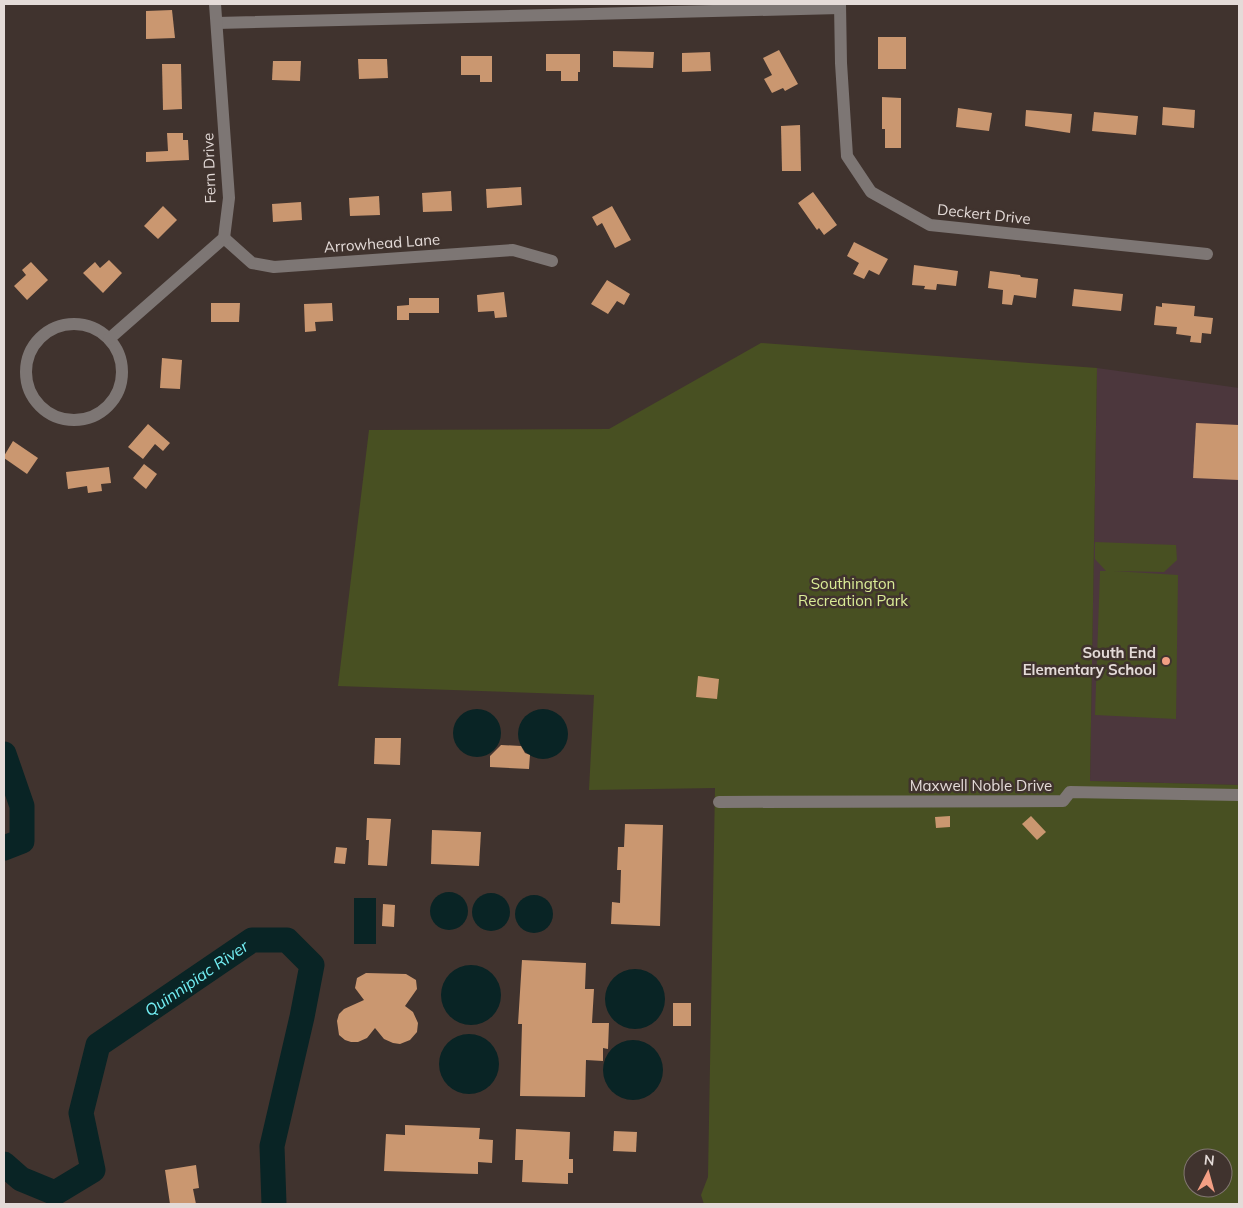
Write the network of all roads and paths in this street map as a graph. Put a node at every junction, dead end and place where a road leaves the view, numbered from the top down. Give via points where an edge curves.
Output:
1 (215, 4) edge
2 (840, 6) edge
3 (217, 23) junction
4 (224, 238) junction
5 (1207, 254) dead end
6 (552, 261) dead end
7 (109, 340) junction
8 (1239, 796) edge
9 (719, 802) dead end

1 - 3 street, Fern Drive
2 - 3 street
2 - 5 street, Deckert Drive via 840,63 847,156 871,192 930,225
3 - 4 street, Fern Drive via 229,198
4 - 6 street, Arrowhead Lane via 252,263 274,267 513,250
4 - 7 street
7 - 7 street via 94,328 75,324 57,327 40,337 30,352 25,371 28,389 38,405 54,416 72,420 90,417 107,408 118,392 122,374 119,355
8 - 9 street, Maxwell Noble Drive via 1070,792 1062,801

